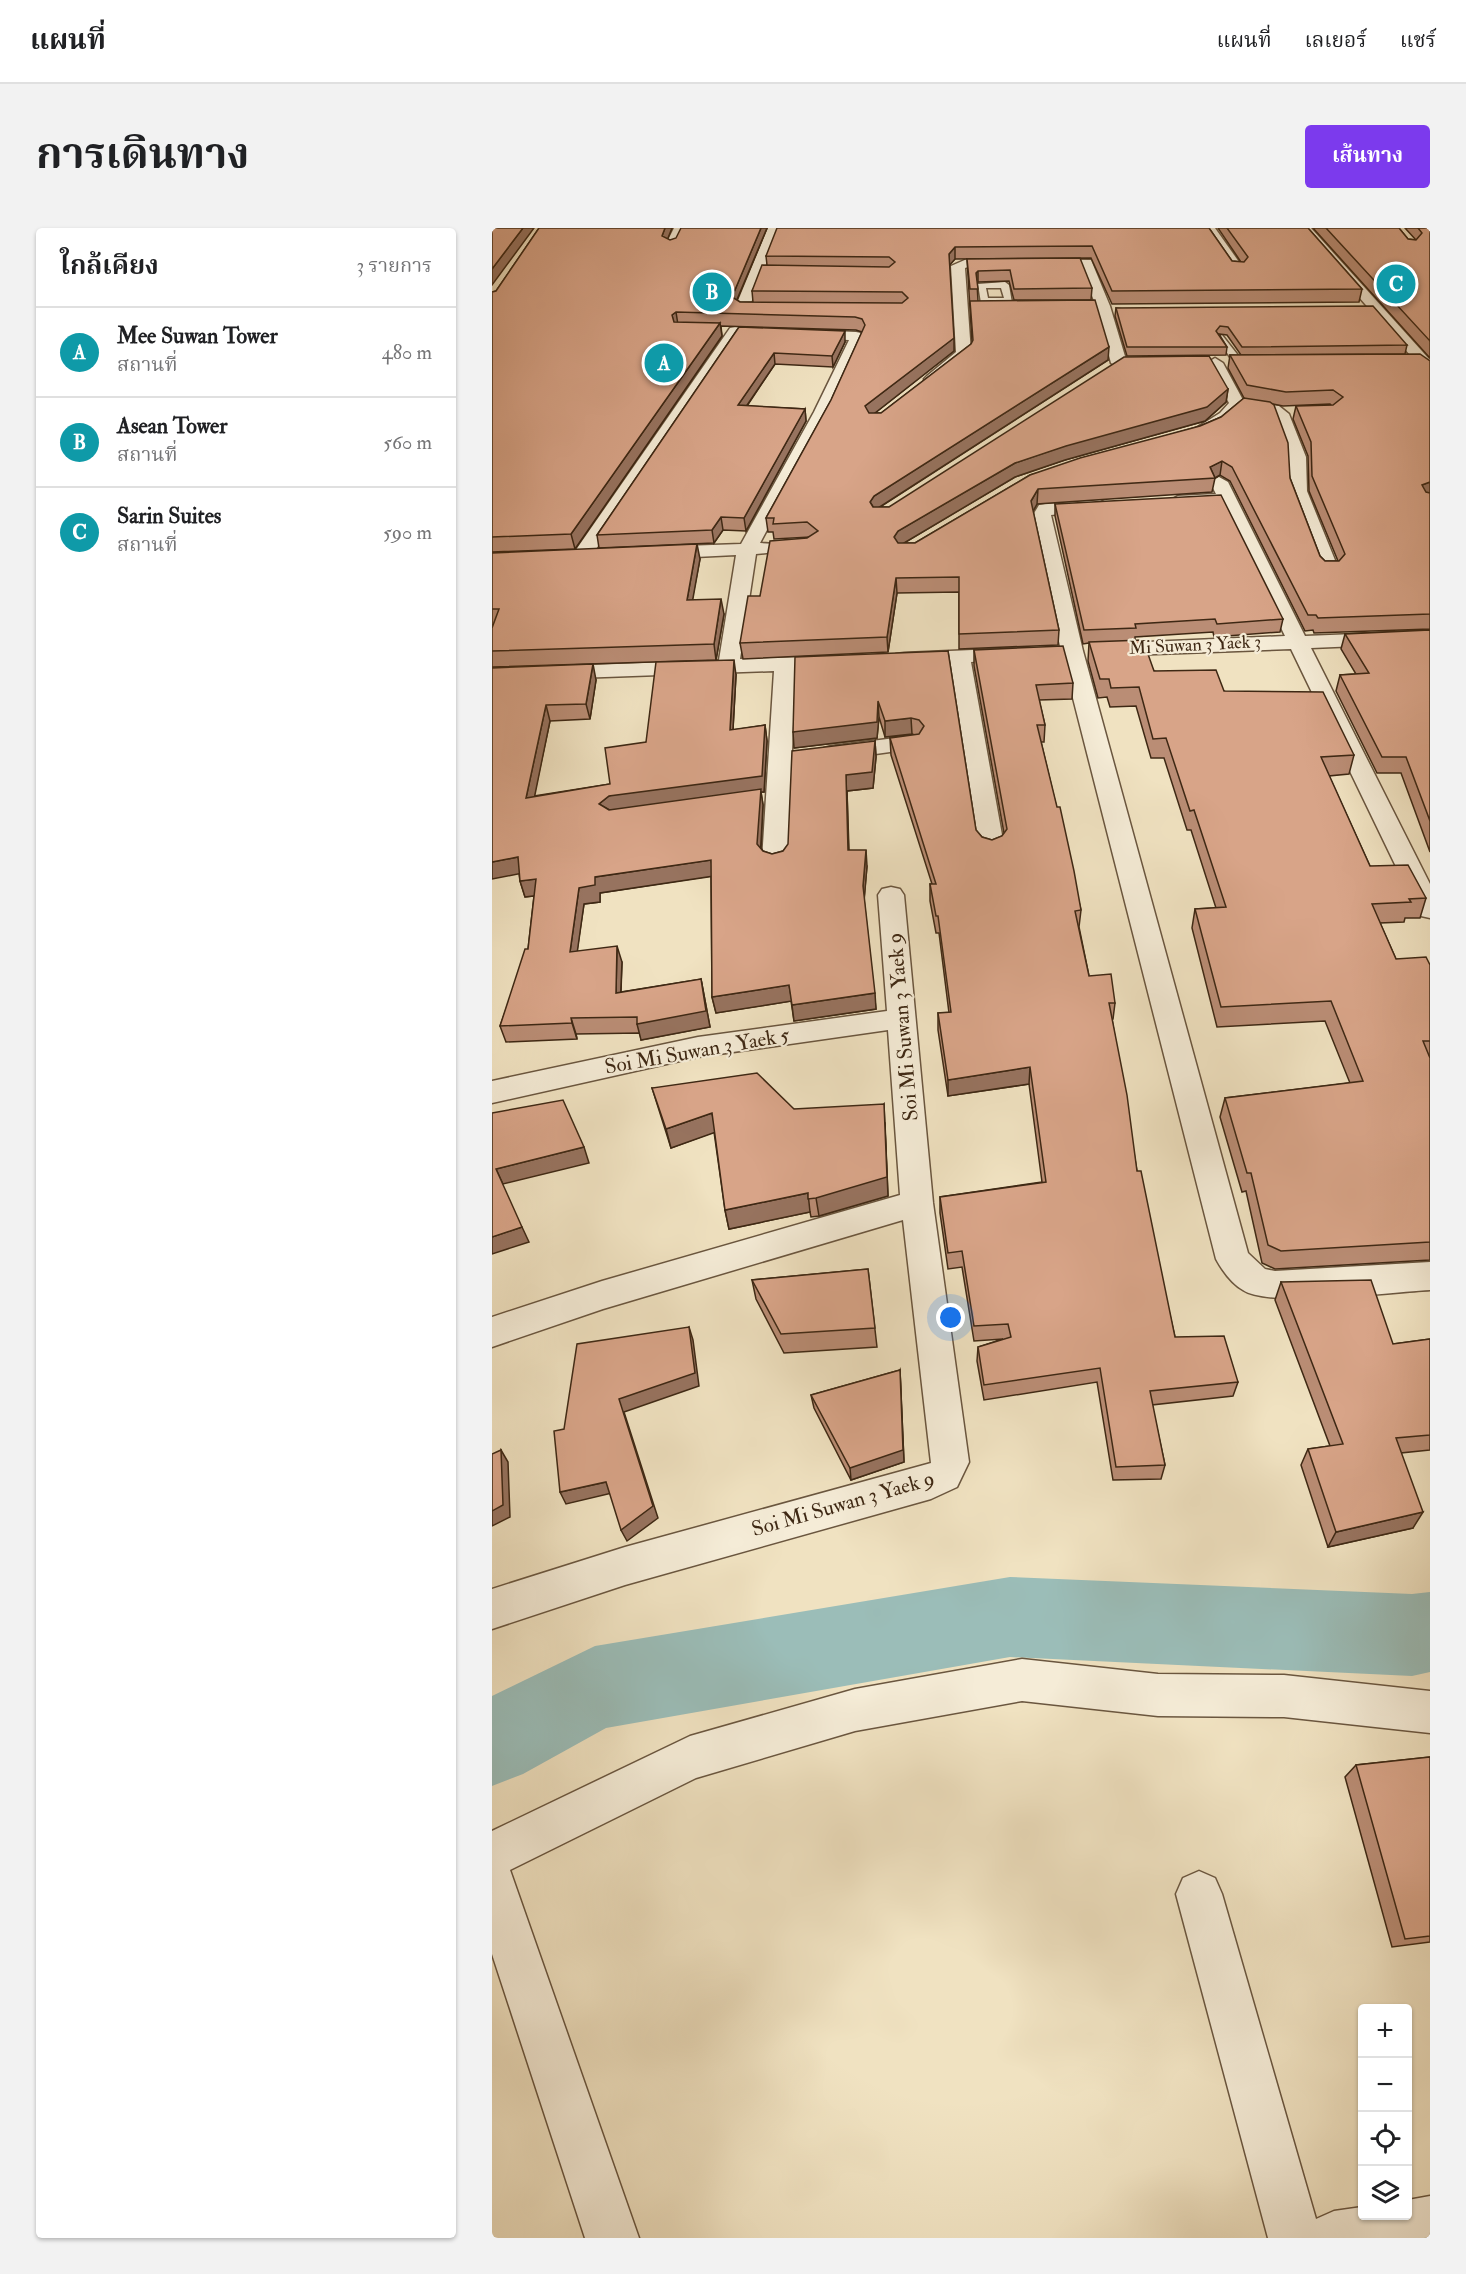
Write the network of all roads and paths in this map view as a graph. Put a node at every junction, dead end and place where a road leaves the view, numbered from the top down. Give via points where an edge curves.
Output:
1 (680, 228) edge
2 (774, 228) edge
3 (1209, 228) edge
4 (1304, 228) edge
5 (671, 246) edge
6 (1237, 269) edge
7 (1097, 289) junction
8 (1116, 289) edge
9 (1013, 305) edge
10 (962, 307) junction
11 (742, 308) joint
12 (1375, 308) junction
13 (757, 309) edge
14 (1351, 309) edge
15 (1222, 338) edge
16 (1399, 361) edge
17 (1244, 362) joint
18 (1119, 365) edge
19 (1426, 365) edge
20 (920, 388) edge
21 (1237, 404) junction
22 (1302, 411) edge
23 (1281, 414) junction
24 (1180, 437) edge
25 (1155, 502) edge
26 (1120, 504) edge
27 (788, 546) edge
28 (747, 549) junction
29 (640, 554) edge
30 (604, 556) edge
31 (580, 557) junction
32 (558, 558) edge
33 (1329, 570) edge
34 (1430, 637) edge
35 (1298, 641) junction
36 (1053, 652) junction
37 (959, 657) junction
38 (886, 660) edge
39 (863, 661) edge
40 (784, 665) junction
41 (728, 668) junction
42 (492, 675) edge
43 (911, 743) edge
44 (798, 758) junction
45 (991, 846) edge
46 (775, 860) edge
47 (891, 895) dead end
48 (1430, 910) edge
49 (903, 1018) junction
50 (492, 1092) edge
51 (917, 1203) junction
52 (1430, 1276) edge
53 (492, 1332) edge
54 (492, 1610) edge
55 (1430, 1712) edge
56 (492, 1855) edge
57 (492, 1884) edge
58 (1199, 1894) dead end
59 (1430, 2223) edge
60 (612, 2238) edge
61 (1295, 2238) edge
62 (1334, 2238) edge

1 - 5 street
2 - 11 street via 760,273
3 - 6 street
4 - 12 street
7 - 8 street
7 - 10 street via 1086,263 960,264
7 - 18 street
9 - 10 street
10 - 20 street via 964,353
11 - 13 lane
12 - 14 street
12 - 19 street
15 - 17 lane
16 - 19 street
17 - 21 street via 1210,363
21 - 23 street
21 - 24 street via 1212,426
22 - 23 street
23 - 33 street via 1297,457 1298,491
25 - 35 street via 1224,491
26 - 36 street via 1044,509
27 - 28 street
28 - 29 street
28 - 31 street via 822,412 856,336 730,331
28 - 41 street
30 - 31 street
31 - 32 street
34 - 35 street, Mi Suwan 3 Yaek 3
35 - 36 street, Mi Suwan 3 Yaek 3
35 - 48 street
36 - 37 street, Mi Suwan 3 Yaek 3
36 - 52 street via 1233,1259 1255,1281 1275,1285
37 - 38 street, Mi Suwan 3 Yaek 3
37 - 45 street
39 - 40 street
40 - 41 street
40 - 44 street
41 - 42 street
43 - 44 street
44 - 46 street via 772,797
47 - 49 street, Soi Mi Suwan 3 Yaek 9
49 - 50 street, Soi Mi Suwan 3 Yaek 5 via 698,1047
49 - 51 street, Soi Mi Suwan 3 Yaek 9
51 - 53 street via 602,1295
51 - 54 street, Soi Mi Suwan 3 Yaek 9 via 951,1462 944,1475 931,1482 625,1566
55 - 56 street via 1284,1696 1158,1695 1022,1680 855,1710 690,1758
57 - 60 street
58 - 61 street
59 - 62 street

